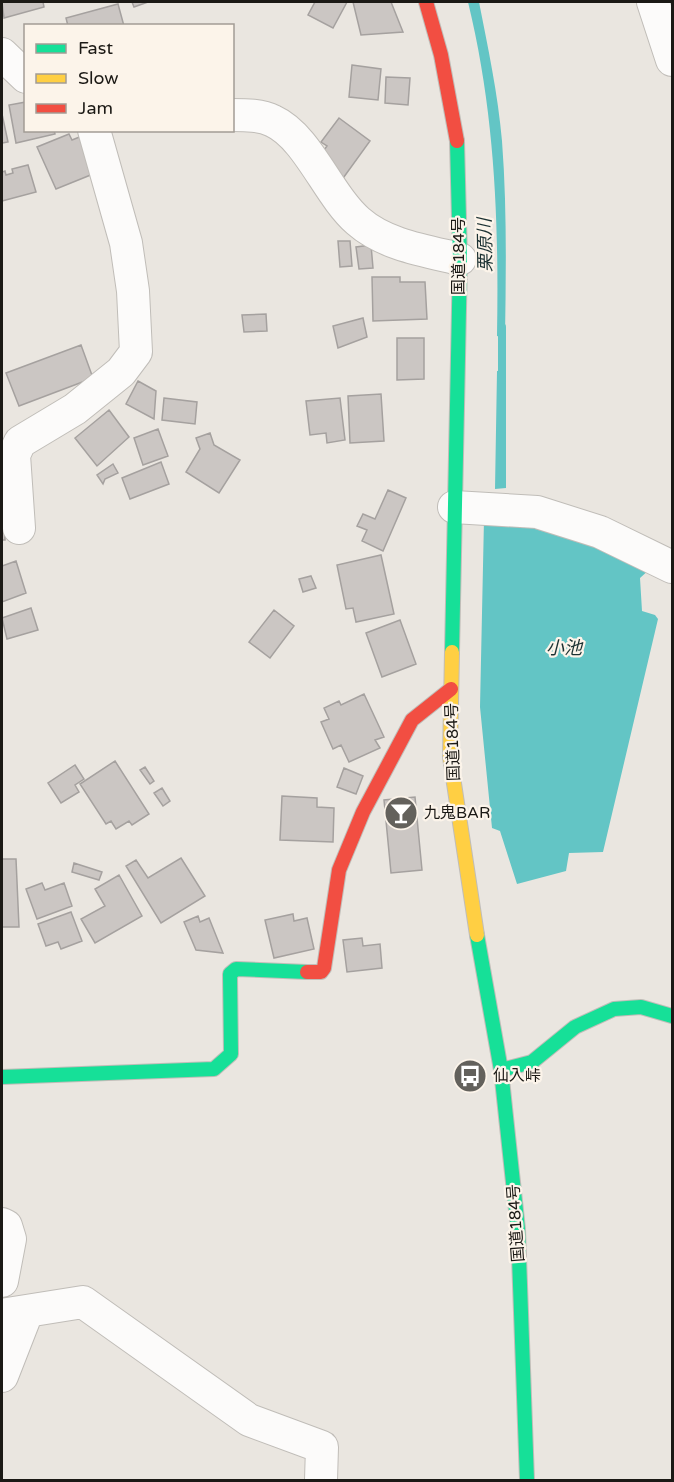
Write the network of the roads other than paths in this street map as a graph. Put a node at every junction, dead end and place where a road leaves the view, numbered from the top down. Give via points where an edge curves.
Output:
1 (426, 2) edge
2 (653, 2) edge
3 (2, 54) edge
4 (672, 60) edge
5 (24, 75) edge
6 (234, 115) edge
7 (95, 132) edge
8 (460, 259) junction
9 (454, 507) junction
10 (19, 528) dead end
11 (672, 567) edge
12 (451, 690) junction
13 (672, 1016) edge
14 (501, 1070) junction
15 (2, 1077) edge
16 (2, 1224) edge
17 (2, 1281) edge
18 (14, 1313) edge
19 (2, 1376) edge
20 (321, 1480) edge
21 (527, 1480) edge

1 - 8 main road, 国道184号 via 441,55 459,149
2 - 4 street
3 - 5 street
6 - 8 street via 274,121 291,135 339,202 360,223 389,239
7 - 10 street via 126,243 136,352 121,372 75,409 20,442 14,455
8 - 9 main road, 国道184号
9 - 11 street via 537,512 600,532
9 - 12 main road, 国道184号
12 - 14 main road, 国道184号 via 452,768 466,879
12 - 15 main road via 412,720 363,812 339,870 324,968 321,972 236,969 230,974 231,1054 214,1069
13 - 14 main road via 648,1006 599,1011 532,1062
14 - 21 main road, 国道184号 via 518,1228
16 - 17 street via 10,1239
18 - 19 street
18 - 20 street via 83,1302 249,1420 322,1447

